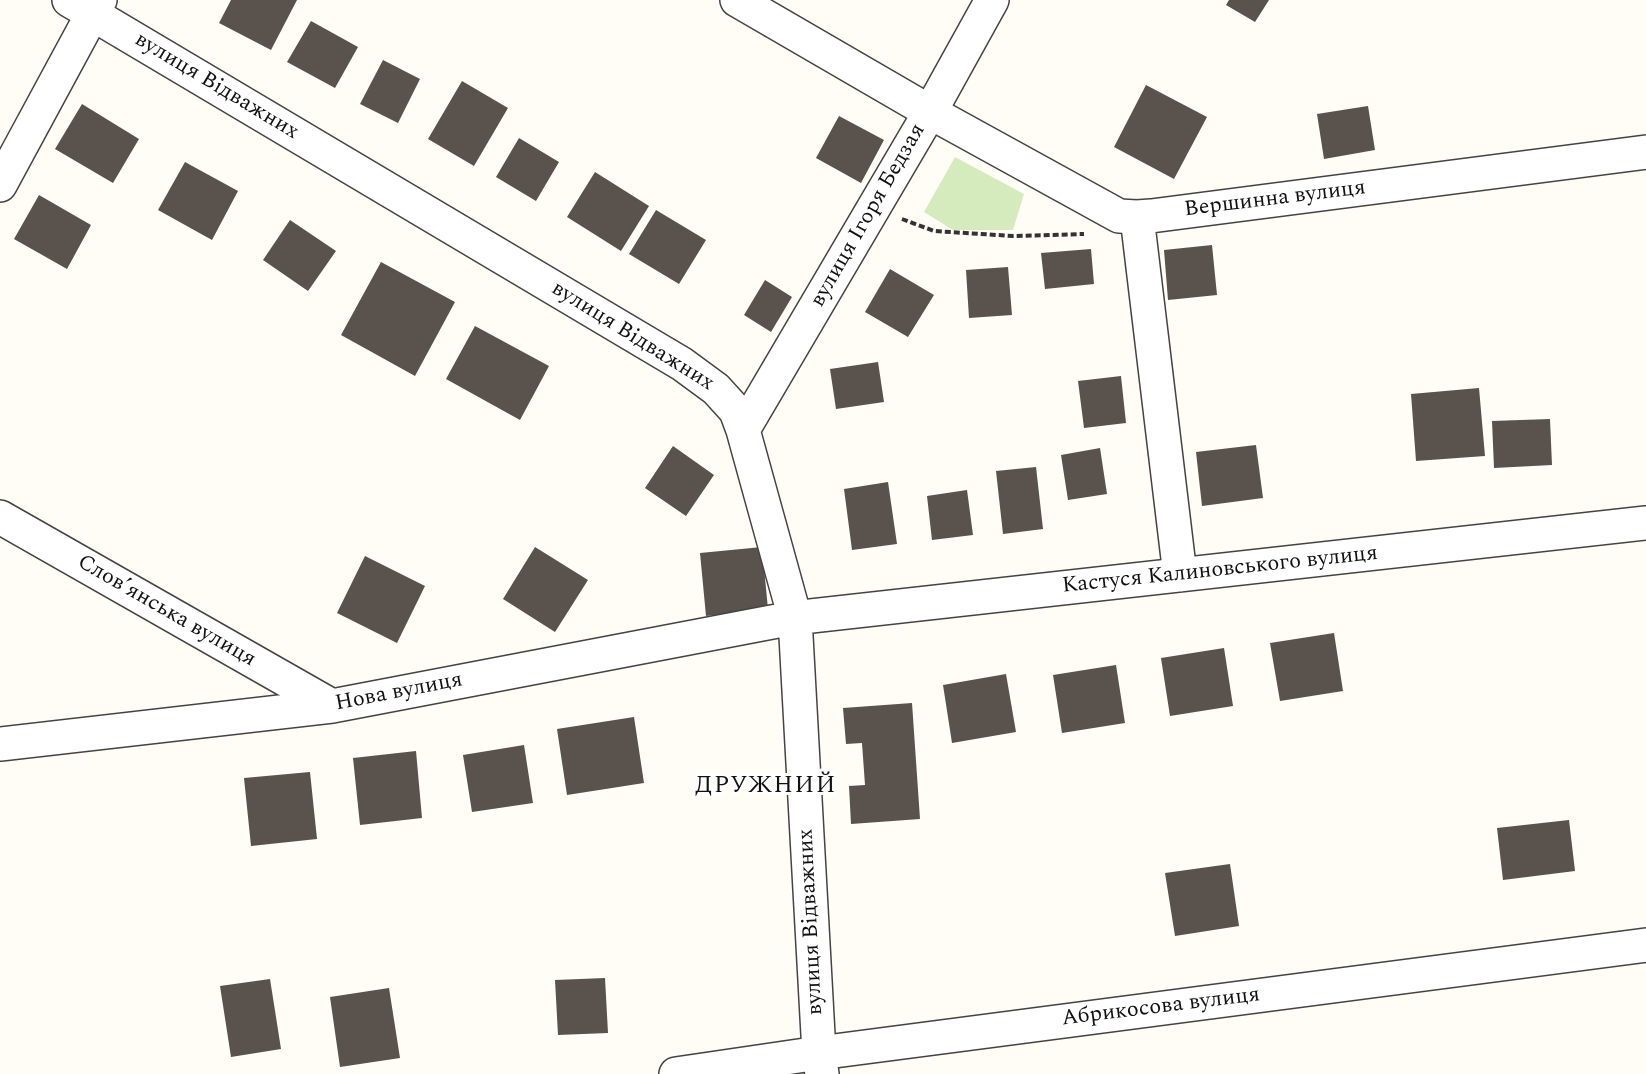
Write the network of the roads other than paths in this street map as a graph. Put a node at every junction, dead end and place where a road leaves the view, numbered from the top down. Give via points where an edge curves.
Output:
1 (737, 0) edge
2 (992, 0) edge
3 (87, 4) edge
4 (930, 112) junction
5 (1646, 152) edge
6 (0, 185) edge
7 (1137, 217) junction
8 (743, 430) junction
9 (0, 517) edge
10 (1646, 523) edge
11 (1180, 575) junction
12 (795, 618) junction
13 (332, 706) junction
14 (0, 744) edge
15 (1646, 945) edge
16 (820, 1064) edge
17 (676, 1074) edge

1 - 4 street, Вершинна вулиця
2 - 4 street, вулиця Ігоря Бедзая
3 - 6 street
3 - 8 street, вулиця Відважних via 682,364 716,389 736,411
4 - 7 street, Вершинна вулиця via 1119,216
4 - 8 street, вулиця Ігоря Бедзая
5 - 7 street, Вершинна вулиця
7 - 11 street
8 - 12 street, вулиця Відважних
9 - 13 street, Словʼянська вулиця
10 - 11 street, Кастуся Калиновського вулиця
11 - 12 street, Кастуся Калиновського вулиця
12 - 13 street, Нова вулиця
12 - 16 street, вулиця Відважних
13 - 14 street, Нова вулиця
15 - 16 street, Абрикосова вулиця
16 - 17 street, Абрикосова вулиця

